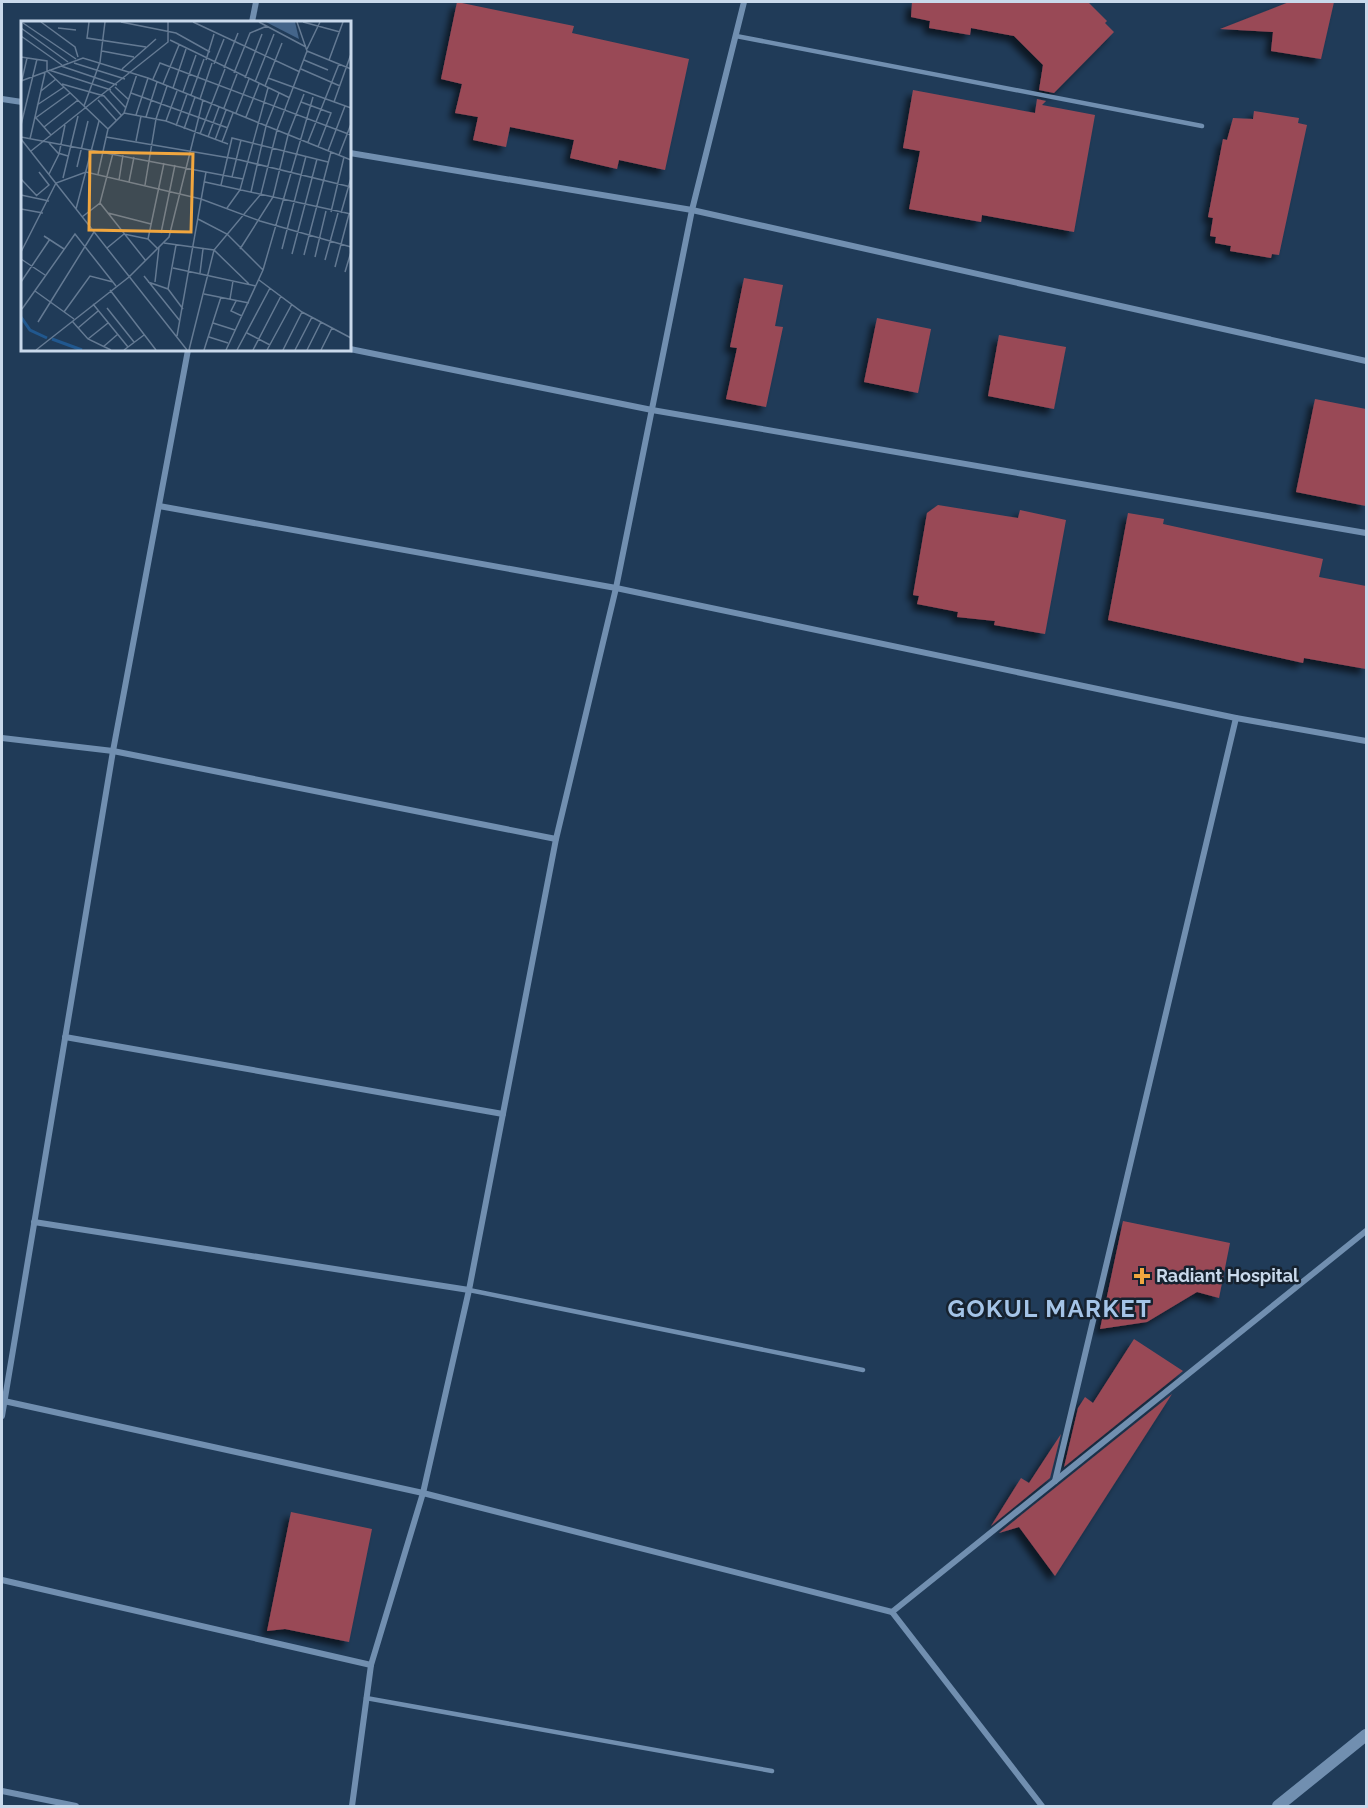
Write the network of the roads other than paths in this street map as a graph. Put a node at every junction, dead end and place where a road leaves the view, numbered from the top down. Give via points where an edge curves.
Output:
1 (256, 2) edge
2 (744, 2) edge
3 (252, 21) edge
4 (735, 36) junction
5 (2, 99) edge
6 (21, 102) edge
7 (1202, 126) dead end
8 (351, 153) edge
9 (692, 210) junction
10 (351, 349) edge
11 (188, 351) edge
12 (1366, 361) edge
13 (652, 410) junction
14 (159, 506) junction
15 (1366, 533) edge
16 (616, 588) junction
17 (1236, 718) junction
18 (2, 738) edge
19 (1366, 741) edge
20 (114, 751) junction
21 (556, 839) junction
22 (65, 1037) junction
23 (504, 1114) junction
24 (34, 1222) junction
25 (1366, 1231) edge
26 (469, 1290) junction
27 (863, 1370) dead end
28 (4, 1401) junction
29 (2, 1416) edge
30 (1055, 1482) junction
31 (423, 1493) junction
32 (2, 1580) edge
33 (892, 1612) junction
34 (371, 1665) junction
35 (366, 1698) junction
36 (1366, 1735) edge
37 (772, 1771) dead end
38 (2, 1791) edge
39 (76, 1806) edge
40 (352, 1806) edge
41 (1042, 1806) edge
42 (1278, 1806) edge

1 - 3 street
2 - 4 street
4 - 7 lane
4 - 9 street
5 - 6 street
8 - 9 street
9 - 12 street
9 - 13 street
10 - 13 street
11 - 14 street
13 - 15 street
13 - 16 street
14 - 16 street
14 - 20 street
16 - 17 street
16 - 21 street
17 - 19 street
17 - 30 street
18 - 20 street
20 - 21 street
20 - 22 street
21 - 23 street
22 - 23 street
22 - 24 street
23 - 26 street
24 - 26 street
24 - 28 street
25 - 30 street
26 - 27 lane
26 - 31 street
28 - 29 street
28 - 31 street
30 - 33 street
31 - 33 street
31 - 34 street
32 - 34 street
33 - 41 street
34 - 35 street
35 - 37 lane
35 - 40 street
36 - 42 main road
38 - 39 street

